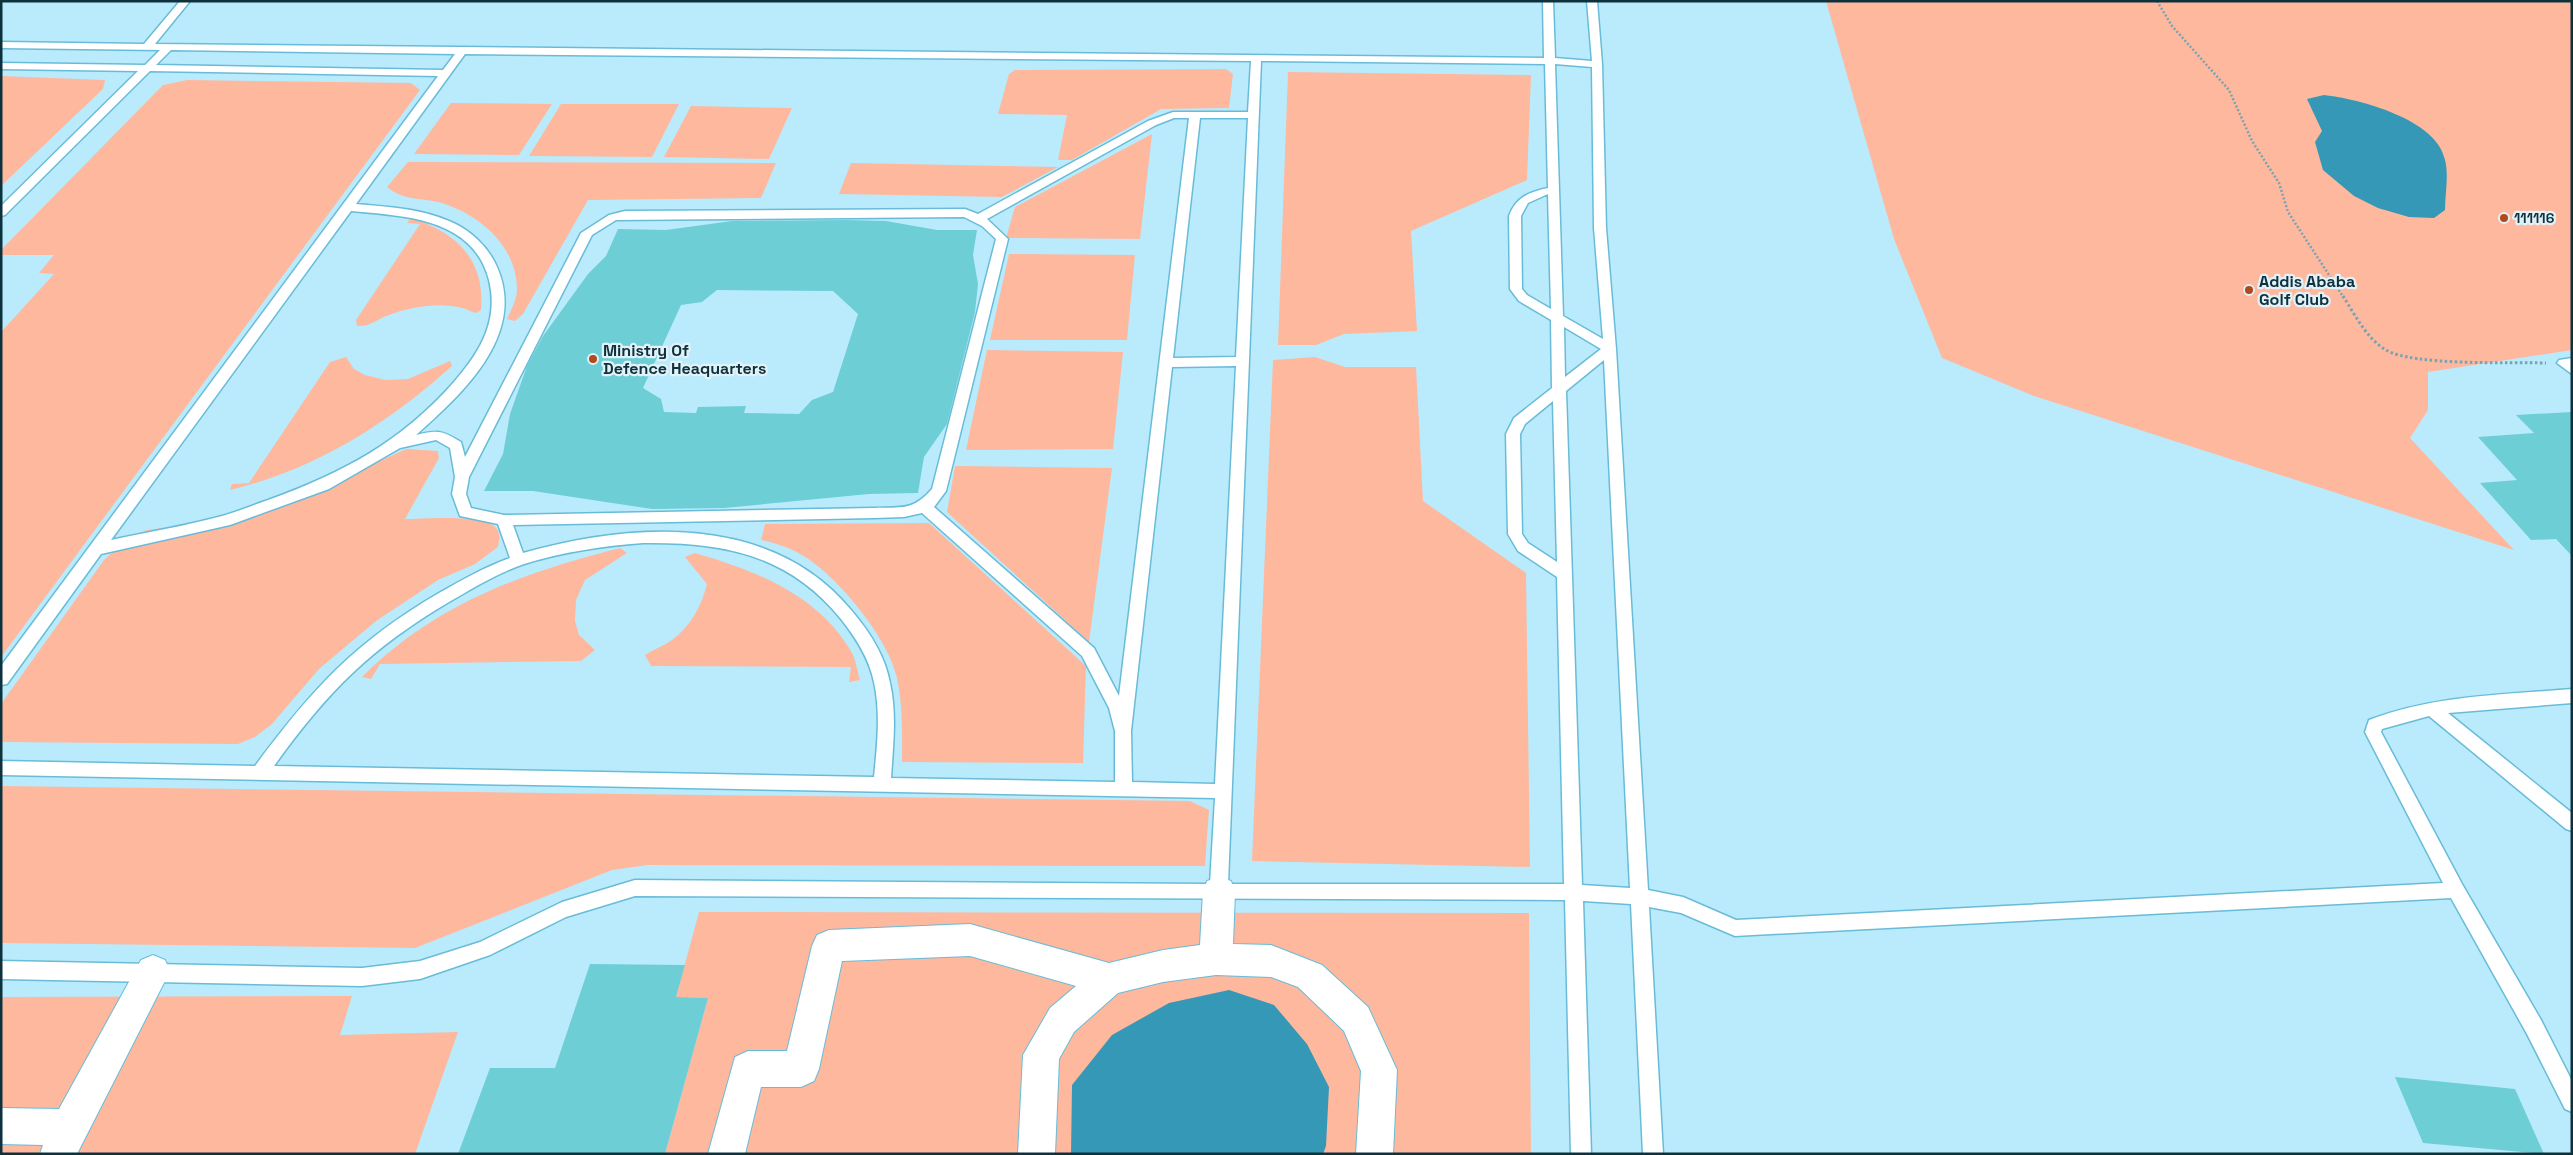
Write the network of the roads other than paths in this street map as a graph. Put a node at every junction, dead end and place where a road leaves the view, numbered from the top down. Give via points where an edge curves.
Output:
1 (185, 1) edge
2 (1548, 1) edge
3 (1592, 1) edge
4 (1, 45) edge
5 (148, 46) junction
6 (169, 47) junction
7 (462, 51) junction
8 (1256, 58) junction
9 (1549, 62) junction
10 (1597, 64) junction
11 (1, 66) edge
12 (147, 68) junction
13 (445, 73) junction
14 (1196, 115) junction
15 (1253, 115) junction
16 (1552, 190) junction
17 (346, 208) junction
18 (1, 213) edge
19 (980, 218) junction
20 (1556, 316) junction
21 (1610, 349) junction
22 (1242, 361) junction
23 (1166, 364) junction
24 (1558, 390) junction
25 (396, 444) junction
26 (462, 477) junction
27 (925, 507) junction
28 (504, 520) junction
29 (97, 549) junction
30 (518, 560) junction
31 (1564, 574) junction
32 (1, 679) edge
33 (2572, 696) edge
34 (2431, 708) junction
35 (1123, 731) junction
36 (1, 768) edge
37 (259, 773) junction
38 (882, 784) junction
39 (1124, 789) junction
40 (1222, 791) junction
41 (2572, 824) edge
42 (2456, 890) junction
43 (1219, 892) junction
44 (1573, 892) junction
45 (1641, 897) junction
46 (1216, 959) junction
47 (1, 970) edge
48 (153, 972) junction
49 (1109, 979) junction
50 (2572, 1102) edge
51 (1, 1126) edge
52 (64, 1140) edge
53 (726, 1154) edge
54 (1036, 1154) edge
55 (1374, 1154) edge
56 (1581, 1154) edge
57 (1653, 1154) edge

1 - 5 lane
2 - 9 lane
3 - 10 lane
4 - 5 lane
5 - 6 lane
6 - 7 lane
6 - 12 lane
7 - 8 lane
7 - 13 lane
8 - 9 lane
8 - 15 lane
9 - 10 lane
9 - 16 lane
10 - 21 lane via 1600,228
11 - 12 lane
12 - 13 lane
12 - 18 lane
13 - 17 lane
14 - 15 lane
14 - 19 lane via 1173,114 1152,123
14 - 23 lane
15 - 22 lane
16 - 20 lane
16 - 20 lane via 1526,197 1518,205 1515,216 1516,289 1523,298
17 - 25 lane via 416,214 457,229 474,242 494,272 498,309 496,327 483,352 452,393
17 - 29 lane
19 - 26 lane via 965,213 613,217 587,233
19 - 27 lane via 1002,239 939,491
20 - 21 lane
20 - 24 lane
21 - 24 lane
21 - 45 lane
22 - 23 lane
22 - 40 lane
23 - 35 lane
24 - 31 lane
24 - 31 lane via 1519,421 1513,434 1515,534 1523,547
25 - 26 lane via 438,435 456,445
25 - 29 lane via 324,485 224,521
26 - 28 lane via 459,494 465,512
27 - 28 lane via 874,514
27 - 35 lane via 1088,652 1117,708
28 - 30 lane
29 - 32 lane
30 - 37 lane via 424,609 355,656 302,713
30 - 38 lane via 573,546 653,537 707,538 766,553 813,580 861,633 878,668 887,718
31 - 44 lane
33 - 34 lane
34 - 41 lane
34 - 42 lane via 2384,721 2375,725 2373,732
35 - 39 lane
36 - 37 lane
37 - 38 lane
38 - 39 lane
39 - 40 lane
40 - 43 lane
42 - 45 lane via 1735,928 1683,905
42 - 50 lane via 2534,1027
43 - 44 lane
43 - 46 street
43 - 48 lane via 635,888 562,910 484,950 420,970 362,977
44 - 45 lane
44 - 56 lane
45 - 57 lane
46 - 49 street via 1163,966
46 - 55 street via 1271,961 1310,976 1356,1019 1379,1070
47 - 48 lane
48 - 52 street
49 - 53 street via 970,940 829,946 801,1069 748,1069
49 - 54 street via 1062,1020 1041,1055
51 - 52 street

